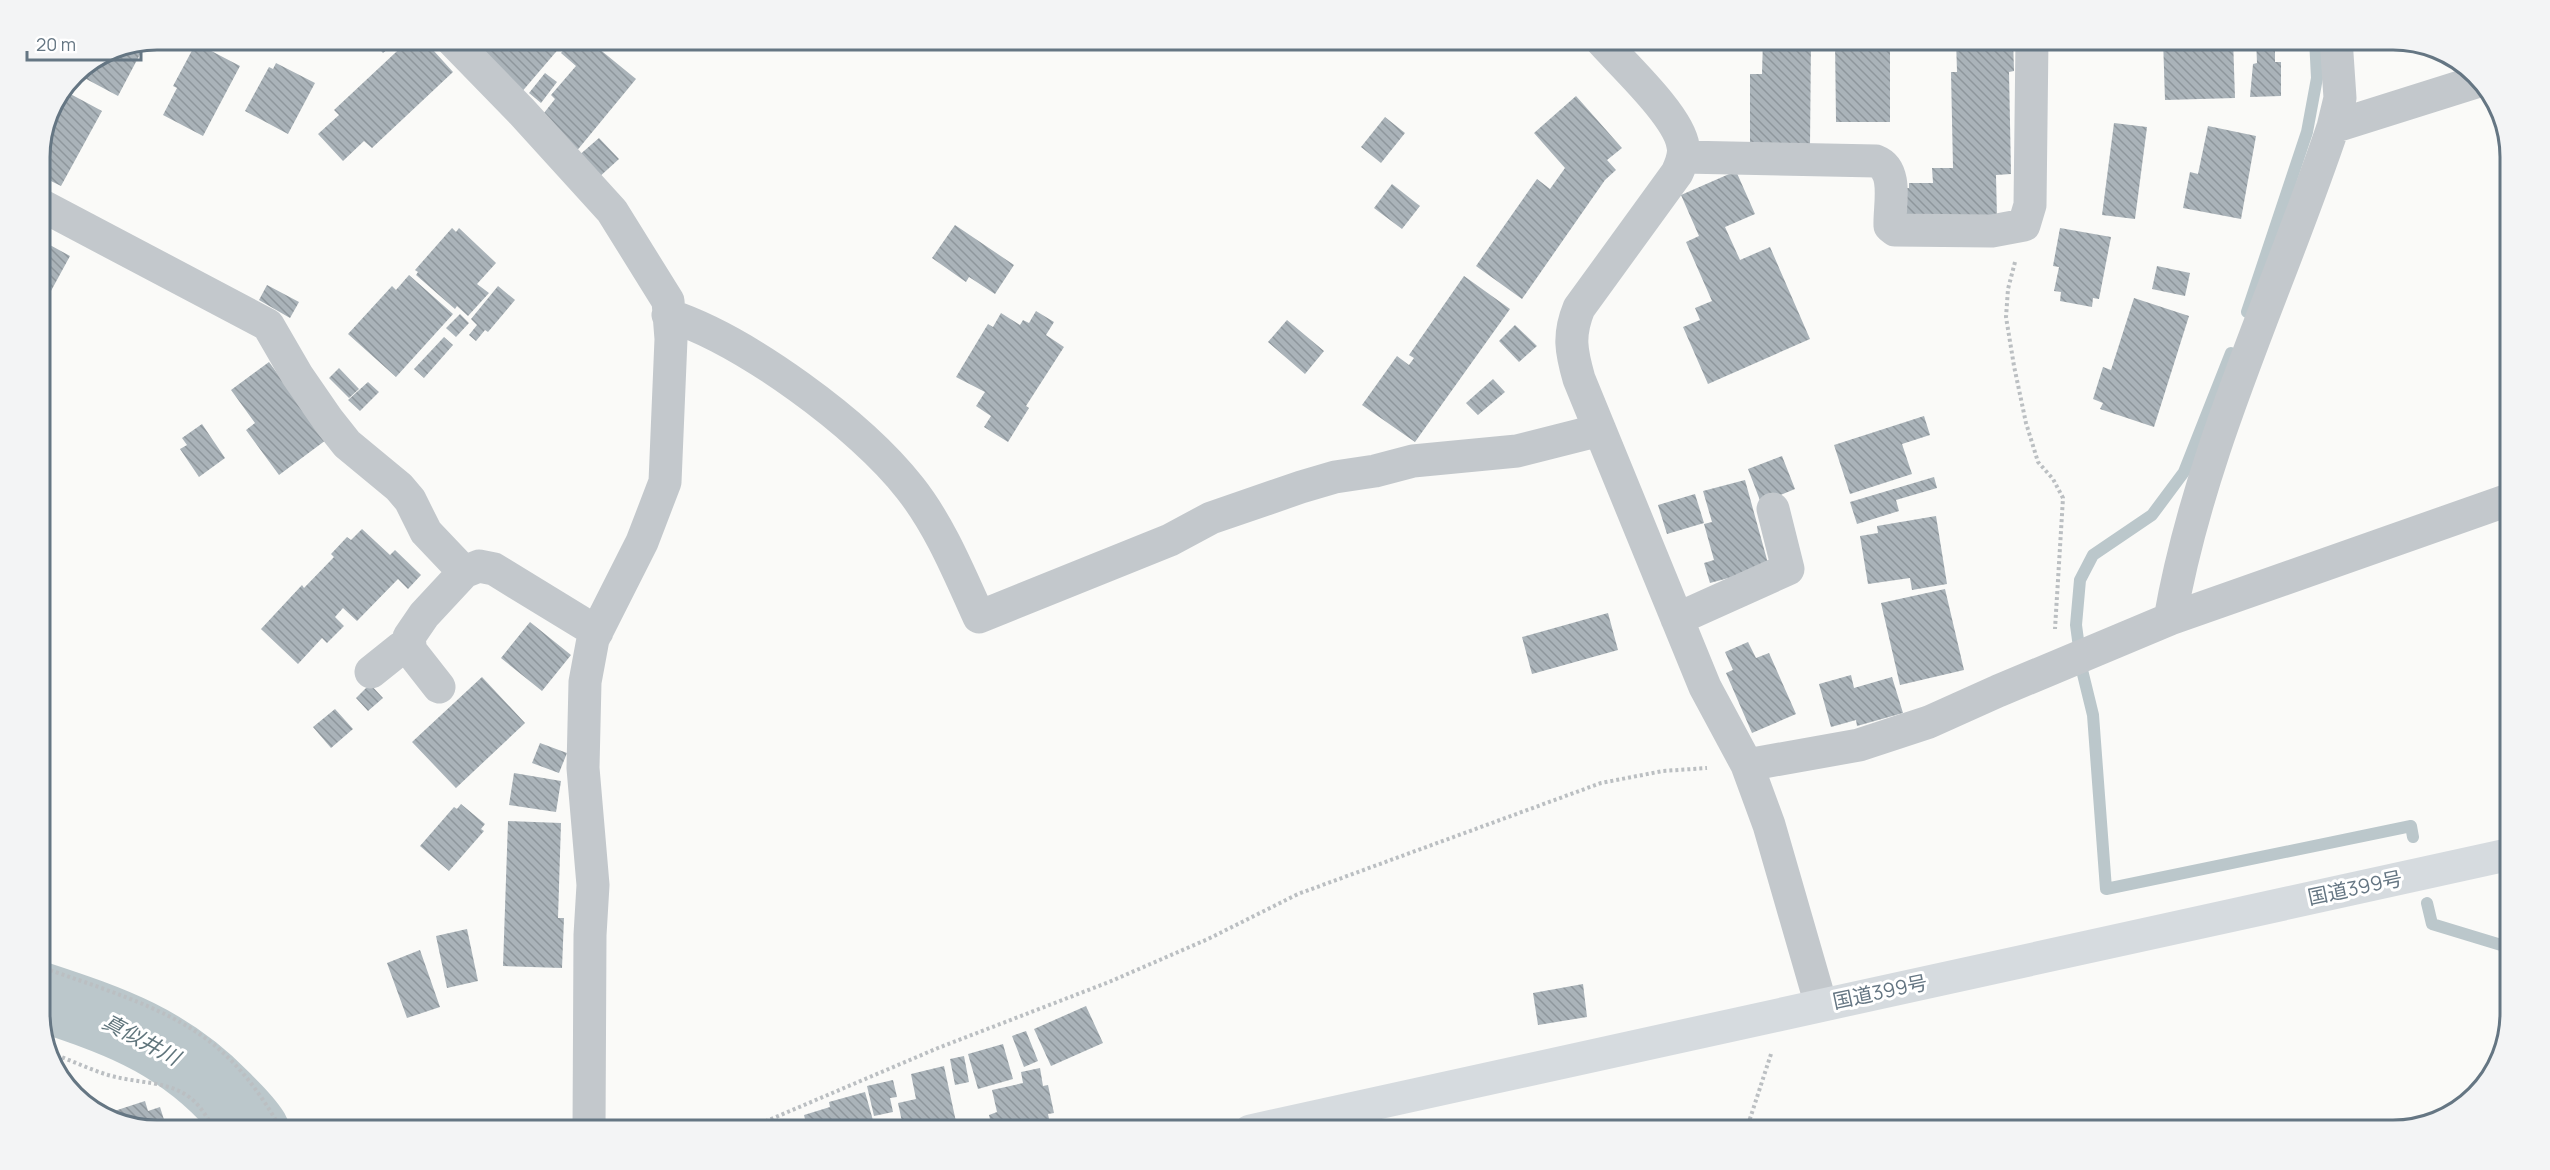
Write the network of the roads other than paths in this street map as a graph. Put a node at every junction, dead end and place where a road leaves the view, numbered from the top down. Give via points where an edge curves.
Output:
1 (464, 50) edge
2 (1610, 50) edge
3 (2032, 50) edge
4 (2337, 50) edge
5 (2471, 83) edge
6 (2333, 127) junction
7 (1683, 157) junction
8 (50, 210) edge
9 (668, 315) junction
10 (1600, 430) junction
11 (2500, 503) edge
12 (1773, 509) dead end
13 (464, 572) junction
14 (1677, 619) junction
15 (2170, 619) junction
16 (597, 632) junction
17 (410, 645) junction
18 (371, 672) dead end
19 (439, 687) dead end
20 (1747, 765) junction
21 (2500, 856) edge
22 (1821, 1005) junction
23 (589, 1120) edge
24 (1300, 1120) edge

1 - 9 street via 612,211 668,301
2 - 7 street via 1670,117 1683,144
3 - 7 street via 2030,205 2024,225 1992,231 1895,230 1890,226 1889,171 1876,161
4 - 6 street via 2340,98
5 - 6 street
6 - 15 street via 2203,479 2181,558
7 - 10 street via 1677,173 1579,308 1572,326 1572,356
8 - 13 street via 268,325 297,375 347,444 399,487 426,532
9 - 10 street via 695,324 759,360 830,411 874,450 910,488 956,566 979,617 1170,540 1211,518 1301,487 1413,461 1517,451
9 - 16 street via 671,339 665,482 642,542
10 - 14 street
11 - 15 street
12 - 14 street via 1788,569
13 - 16 street via 478,567 494,569
13 - 17 street via 424,615 409,637
14 - 20 street via 1705,687
15 - 20 street via 1929,723 1858,745
16 - 23 street via 585,682 582,732 593,885
17 - 18 street
17 - 19 street
20 - 22 street via 1769,825
21 - 22 highway, 国道399号
22 - 24 highway, 国道399号

